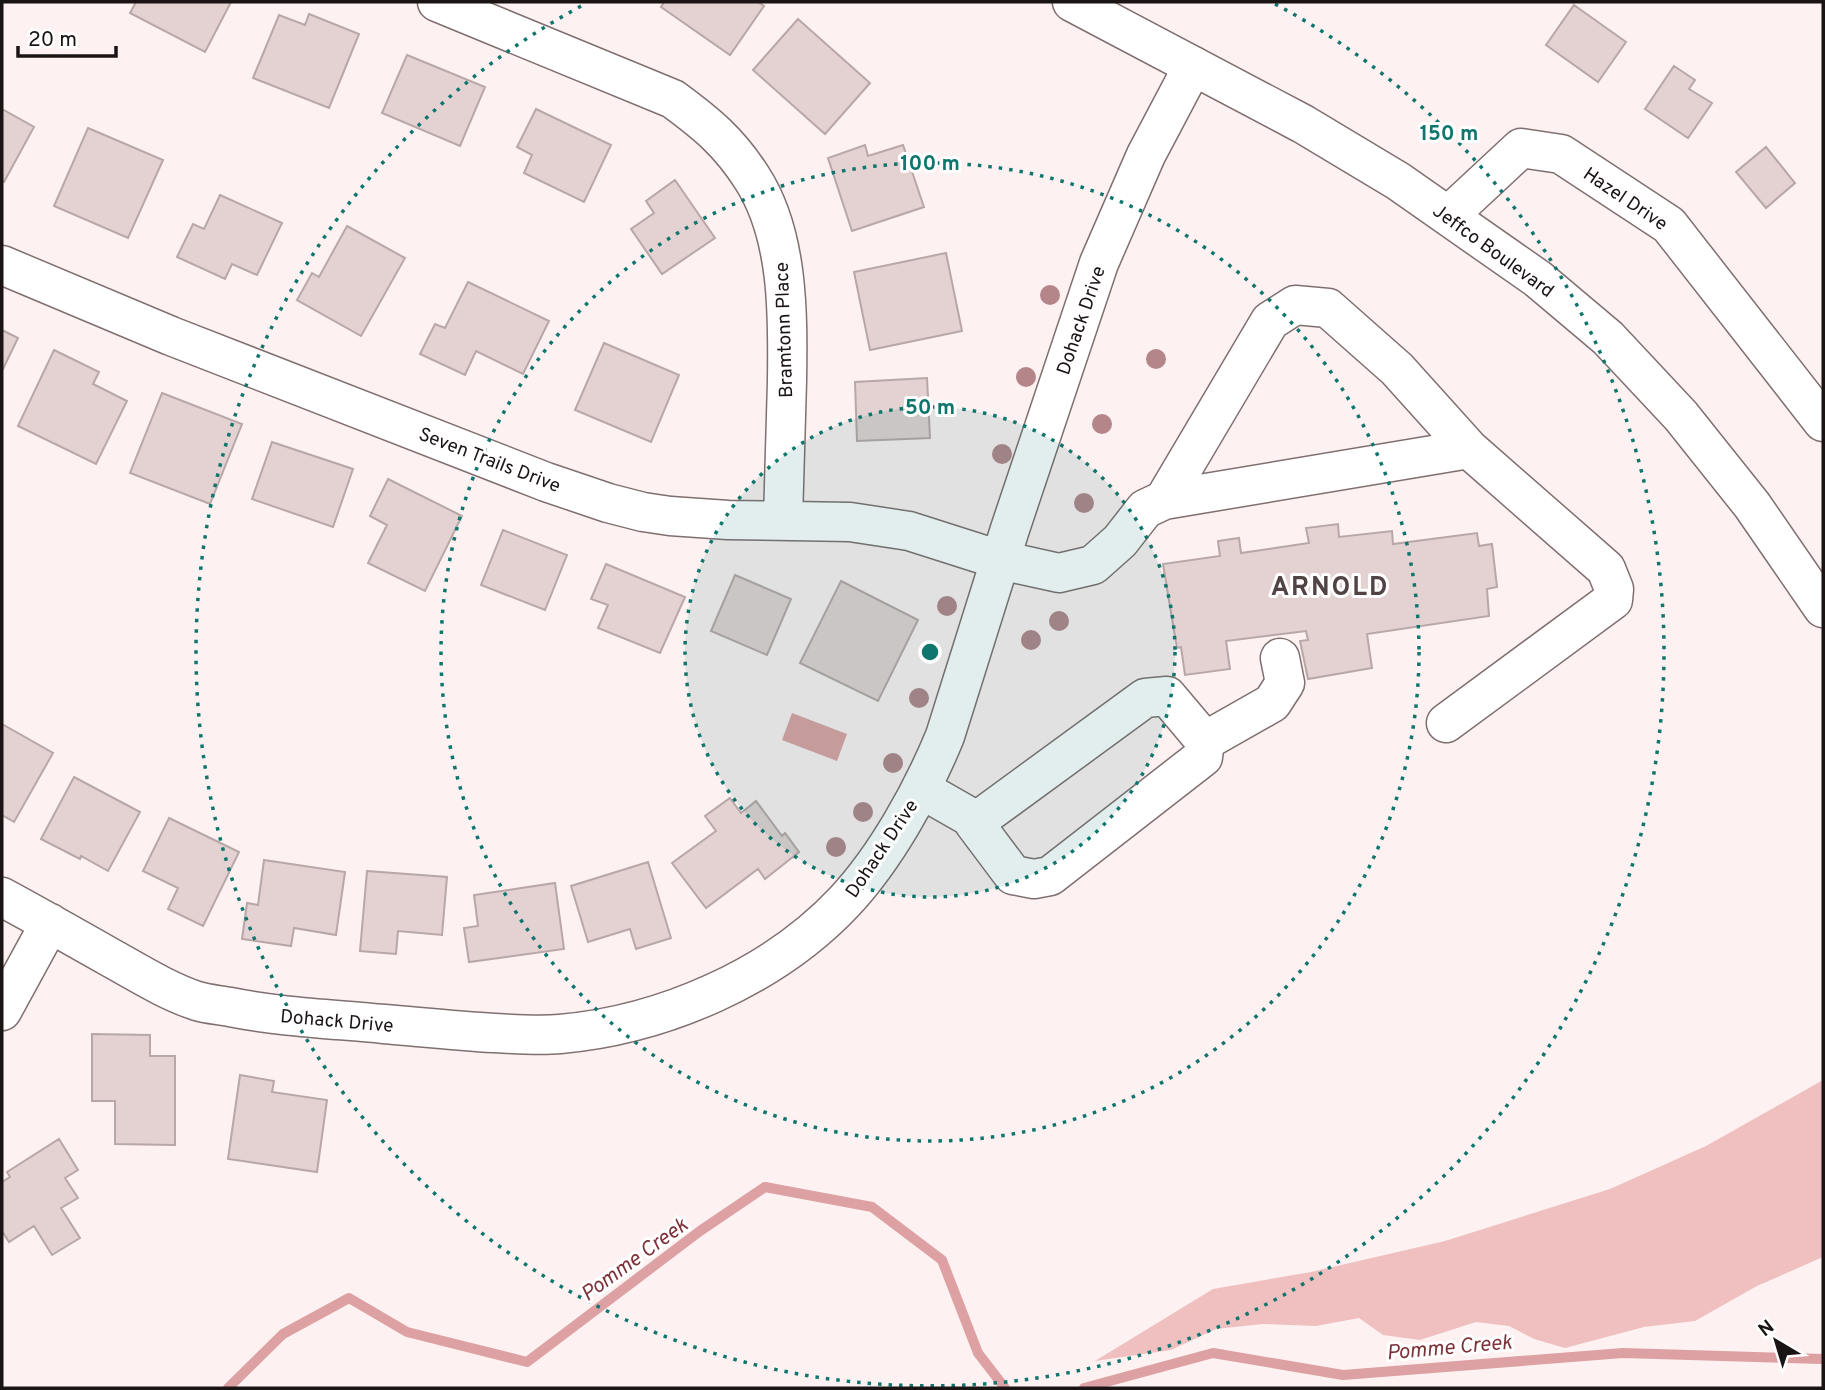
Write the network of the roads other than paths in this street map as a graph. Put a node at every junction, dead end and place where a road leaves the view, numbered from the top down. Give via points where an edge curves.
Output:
1 (437, 2) edge
2 (1072, 2) edge
3 (1193, 66) junction
4 (1449, 215) junction
5 (2, 265) edge
6 (1823, 422) edge
7 (1469, 449) junction
8 (1164, 500) junction
9 (783, 520) junction
10 (1000, 560) junction
11 (1823, 608) edge
12 (1280, 658) dead end
13 (1446, 723) dead end
14 (1205, 741) junction
15 (921, 789) junction
16 (974, 823) junction
17 (2, 897) edge
18 (50, 923) junction
19 (2, 1011) edge

1 - 9 street, Bramtonn Place via 673,99 706,123 753,179 768,209 785,296
2 - 3 street, Jeffco Boulevard
3 - 4 street, Jeffco Boulevard via 1303,124
3 - 10 street, Dohack Drive via 1146,155 1099,262
4 - 6 street, Hazel Drive via 1521,148 1561,155 1669,225
4 - 11 street, Jeffco Boulevard via 1538,279 1608,338 1681,416 1744,495
5 - 9 street, Seven Trails Drive via 171,336 608,503 670,516
7 - 8 street
7 - 8 street via 1397,369 1328,308 1295,305 1270,321
7 - 13 street via 1606,569 1614,589 1612,600
8 - 10 street, Seven Trails Drive via 1144,509 1120,541 1093,565 1059,573
9 - 10 street, Seven Trails Drive via 909,531
10 - 15 street, Dohack Drive via 945,736
12 - 14 street via 1285,683 1272,703
14 - 16 street via 1167,696 1145,698
14 - 16 street via 1203,757 1050,876 1034,880 1013,875
15 - 16 street
15 - 18 street, Dohack Drive via 866,874 816,930 743,978 696,1001 602,1029 497,1033 256,1013 199,1001 162,986
17 - 18 street, Dohack Drive
18 - 19 street

